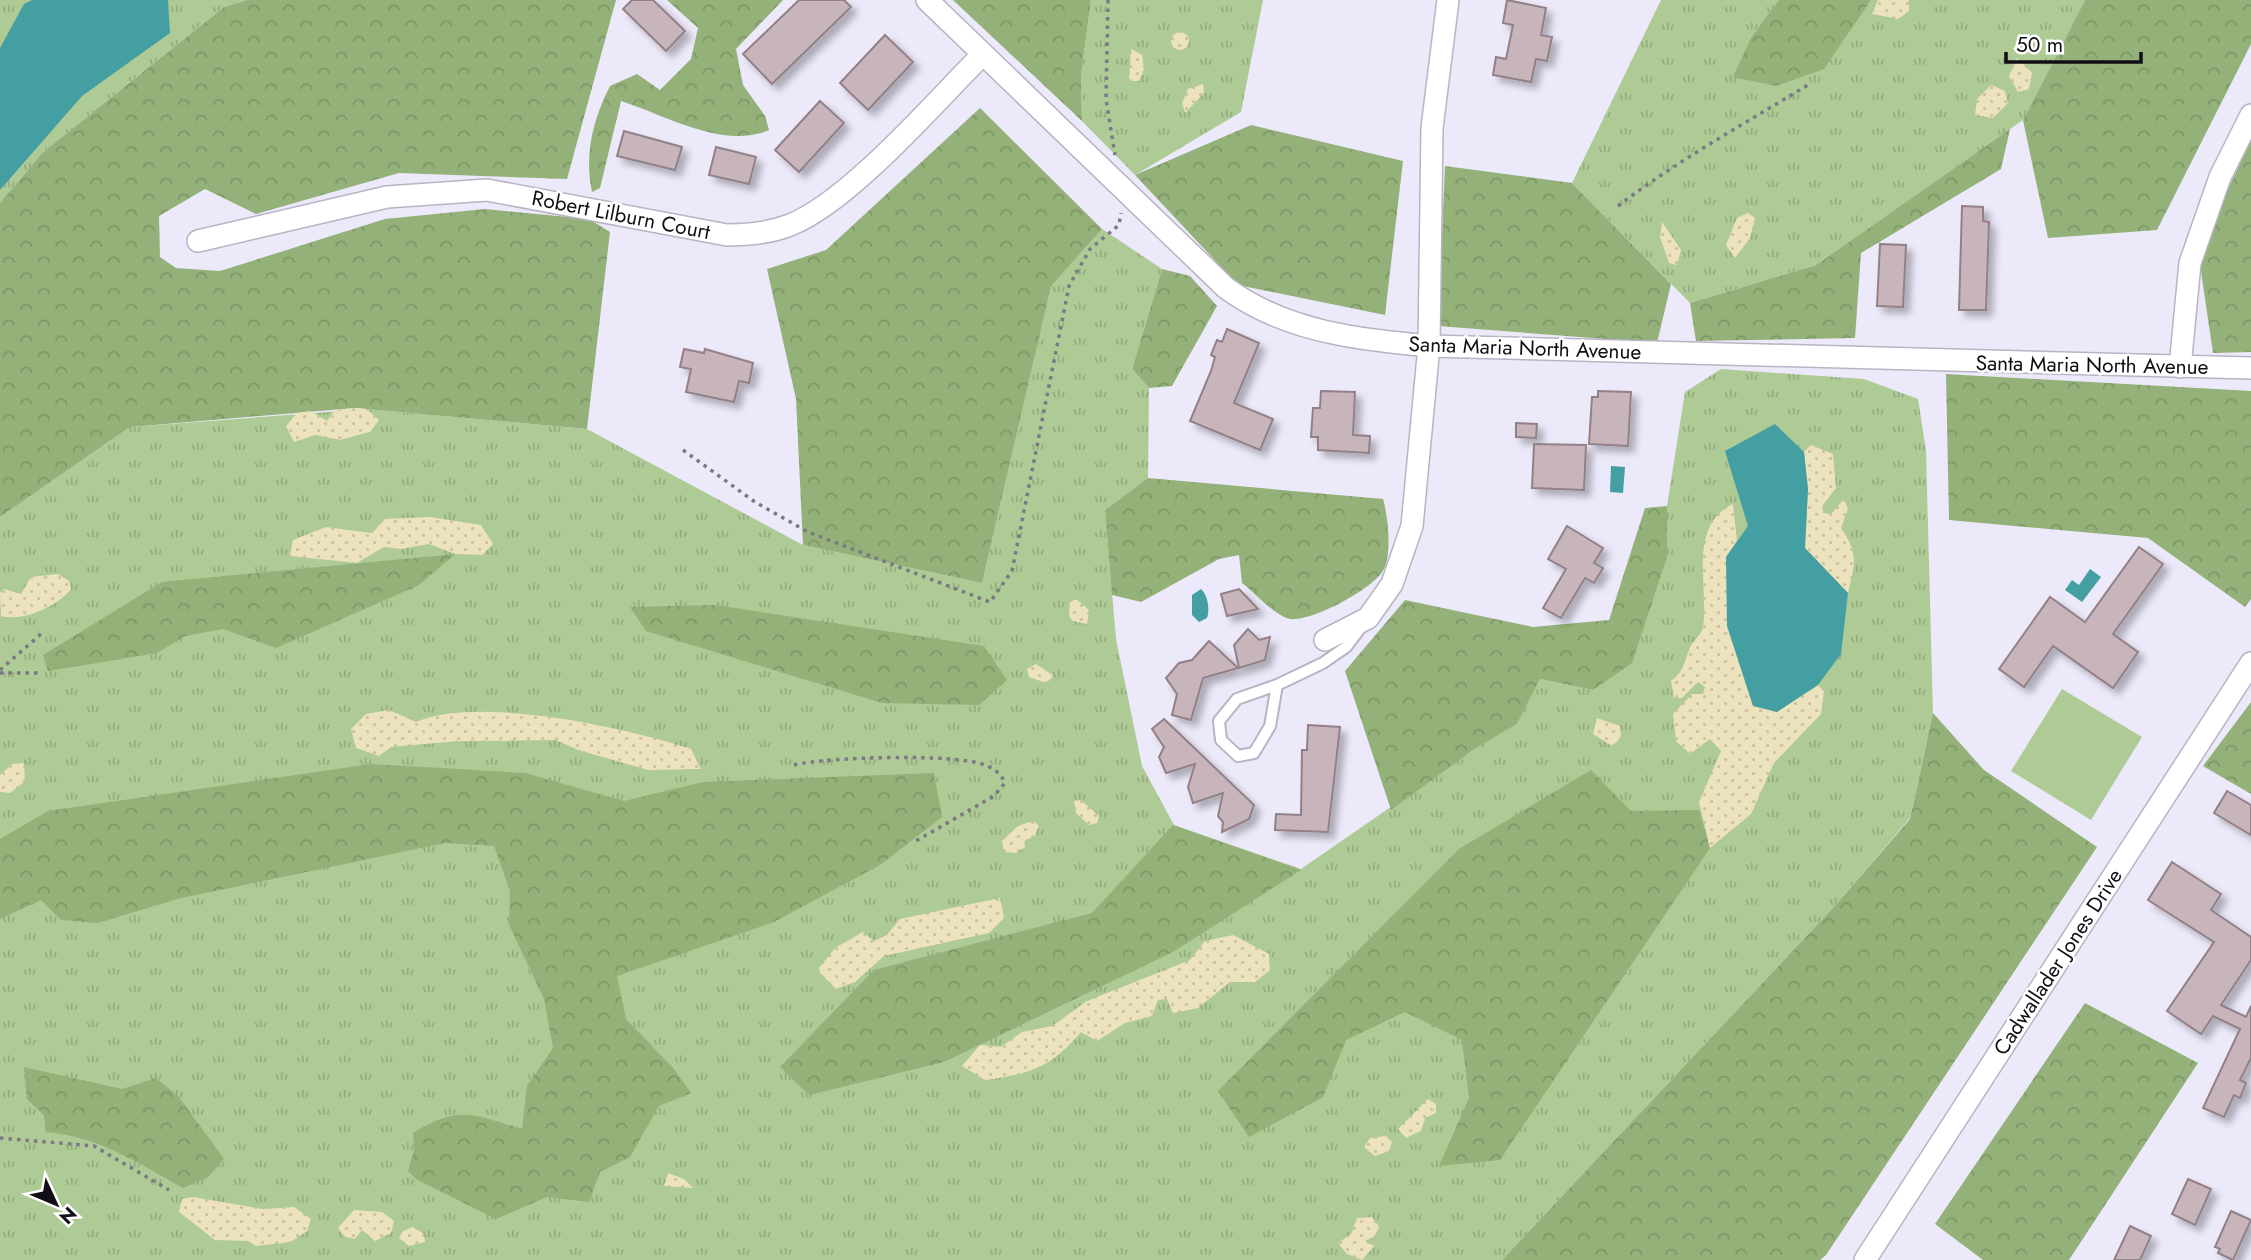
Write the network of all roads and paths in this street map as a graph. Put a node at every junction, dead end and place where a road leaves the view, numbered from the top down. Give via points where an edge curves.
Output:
1 (927, 0) edge
2 (1108, 0) edge
3 (1448, 0) edge
4 (982, 55) junction
5 (1811, 83) dead end
6 (2251, 115) edge
7 (1124, 193) junction
8 (1618, 206) dead end
9 (198, 241) dead end
10 (1429, 346) junction
11 (2180, 367) junction
12 (2251, 368) edge
13 (683, 450) dead end
14 (1368, 618) junction
15 (41, 634) dead end
16 (1325, 640) dead end
17 (2251, 663) edge
18 (0, 672) edge
19 (39, 673) dead end
20 (1278, 685) junction
21 (794, 765) dead end
22 (916, 841) dead end
23 (0, 1138) edge
24 (169, 1190) dead end
25 (1865, 1260) edge

1 - 4 street, Santa Maria North Avenue
2 - 7 path via 1106,99
3 - 10 street via 1432,128
4 - 7 street, Santa Maria North Avenue
4 - 9 street, Robert Lilburn Court via 848,188 792,224 753,235 727,235 487,190 387,197
5 - 8 path via 1663,172
6 - 11 street via 2220,177 2190,263
7 - 10 street, Santa Maria North Avenue via 1253,308 1345,338
7 - 13 path via 1119,225 1090,249 1069,286 1012,571 990,602 808,532 755,502
10 - 11 street, Santa Maria North Avenue
10 - 14 street via 1412,526 1392,584
11 - 12 street, Santa Maria North Avenue
14 - 16 street
14 - 20 lane via 1346,647
15 - 18 path
17 - 25 street, Cadwallader Jones Drive
18 - 19 path
20 - 20 lane via 1237,699 1219,721 1220,740 1238,756 1254,753 1270,726
21 - 22 path via 823,760 927,759 985,765 1002,775 1005,783 994,796
23 - 24 path via 93,1146

